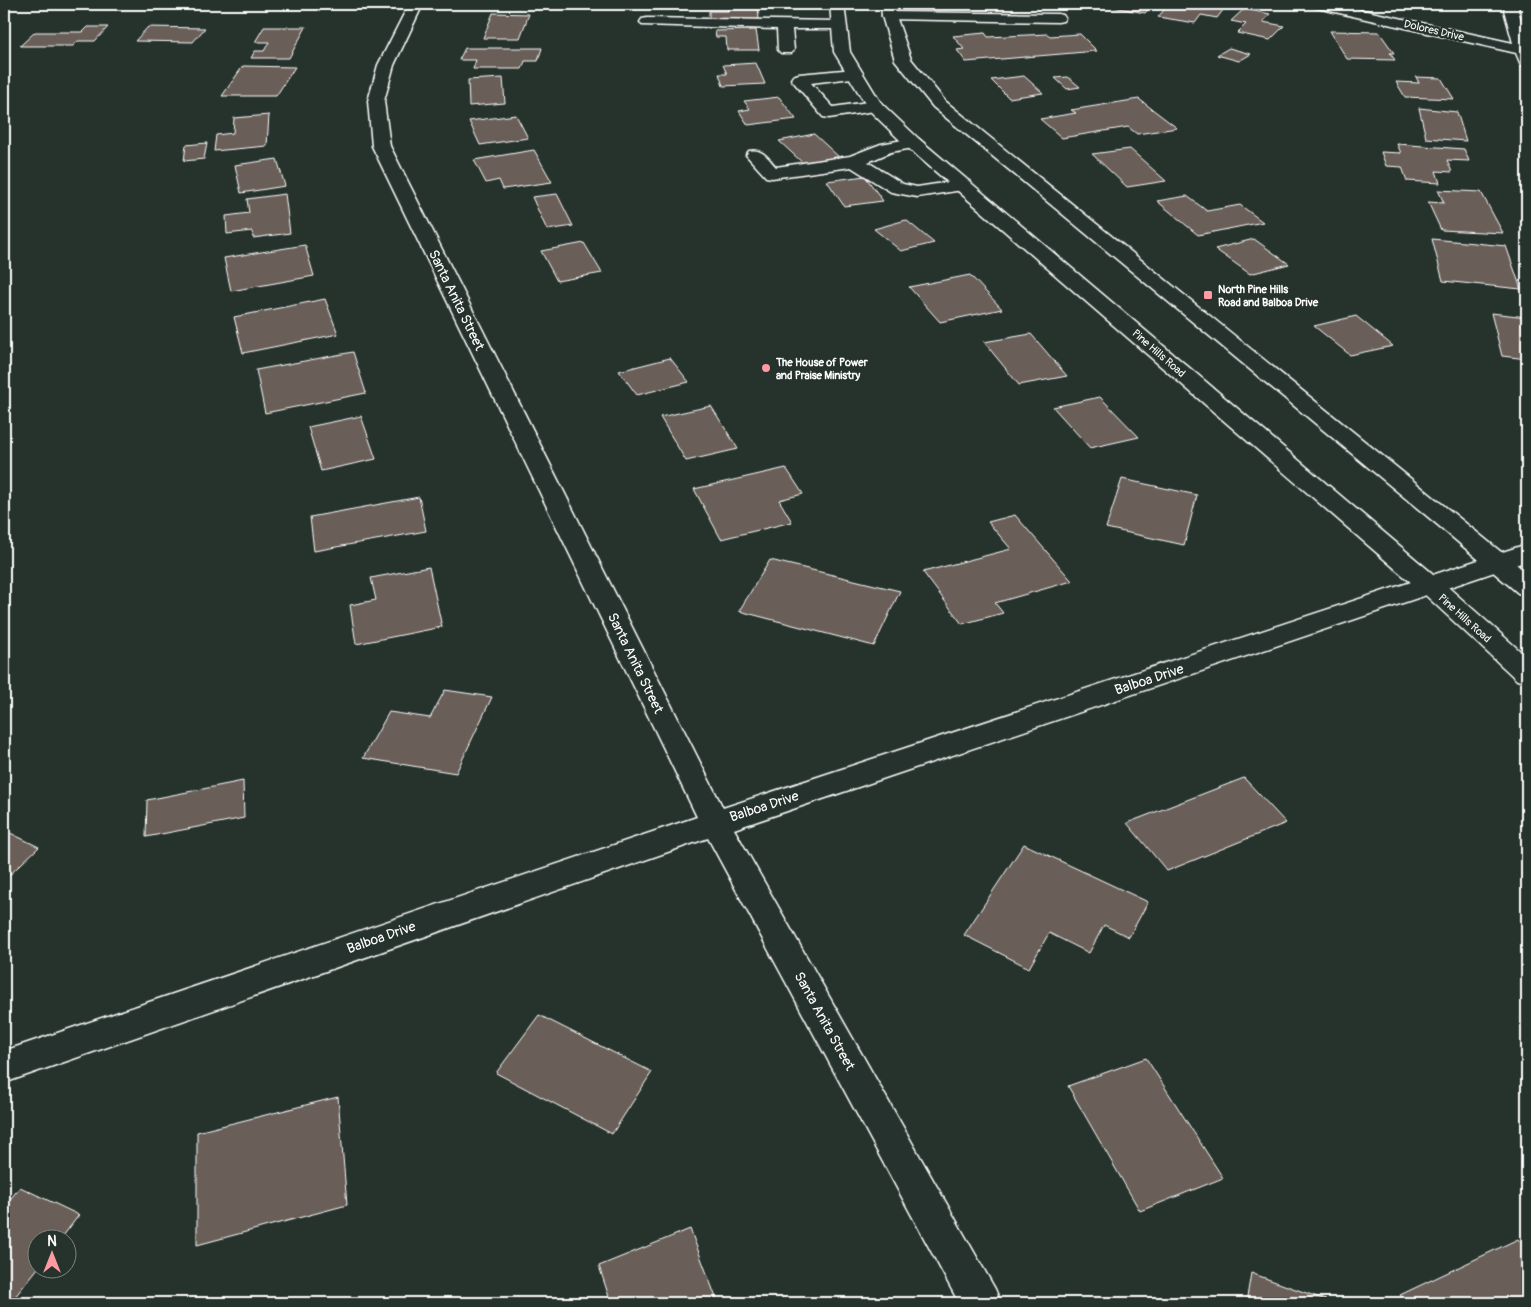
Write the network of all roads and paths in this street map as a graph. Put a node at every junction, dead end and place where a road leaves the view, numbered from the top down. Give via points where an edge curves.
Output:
1 (402, 4) edge
2 (416, 4) edge
3 (1317, 4) edge
4 (1513, 4) edge
5 (888, 10) edge
6 (838, 14) edge
7 (1058, 18) dead end
8 (647, 22) dead end
9 (784, 24) junction
10 (786, 50) dead end
11 (1524, 56) edge
12 (854, 74) junction
13 (875, 106) junction
14 (913, 143) junction
15 (754, 155) dead end
16 (854, 161) junction
17 (963, 185) junction
18 (1527, 552) edge
19 (1498, 562) junction
20 (1430, 586) junction
21 (1527, 587) edge
22 (1527, 673) edge
23 (715, 823) junction
24 (4, 1067) edge
25 (981, 1303) edge

1 - 2 street
2 - 23 street, Santa Anita Street via 386,65 376,101 381,146
3 - 11 street, Dolores Drive
4 - 11 street
5 - 7 street
5 - 19 street via 903,60 939,104
6 - 9 street
6 - 12 street, Pine Hills Road via 842,52
8 - 9 street
9 - 10 street
12 - 13 street, Pine Hills Road
12 - 13 street via 799,79 829,113
13 - 14 street, Pine Hills Road
14 - 16 street via 887,148
14 - 17 street, Pine Hills Road
15 - 16 street via 772,173
16 - 17 street via 897,188 917,192
17 - 20 street, Pine Hills Road
18 - 19 street, Balboa Drive
19 - 20 street, Balboa Drive
19 - 21 street
20 - 22 street, Pine Hills Road
20 - 23 street, Balboa Drive
23 - 24 street, Balboa Drive
23 - 25 street, Santa Anita Street

